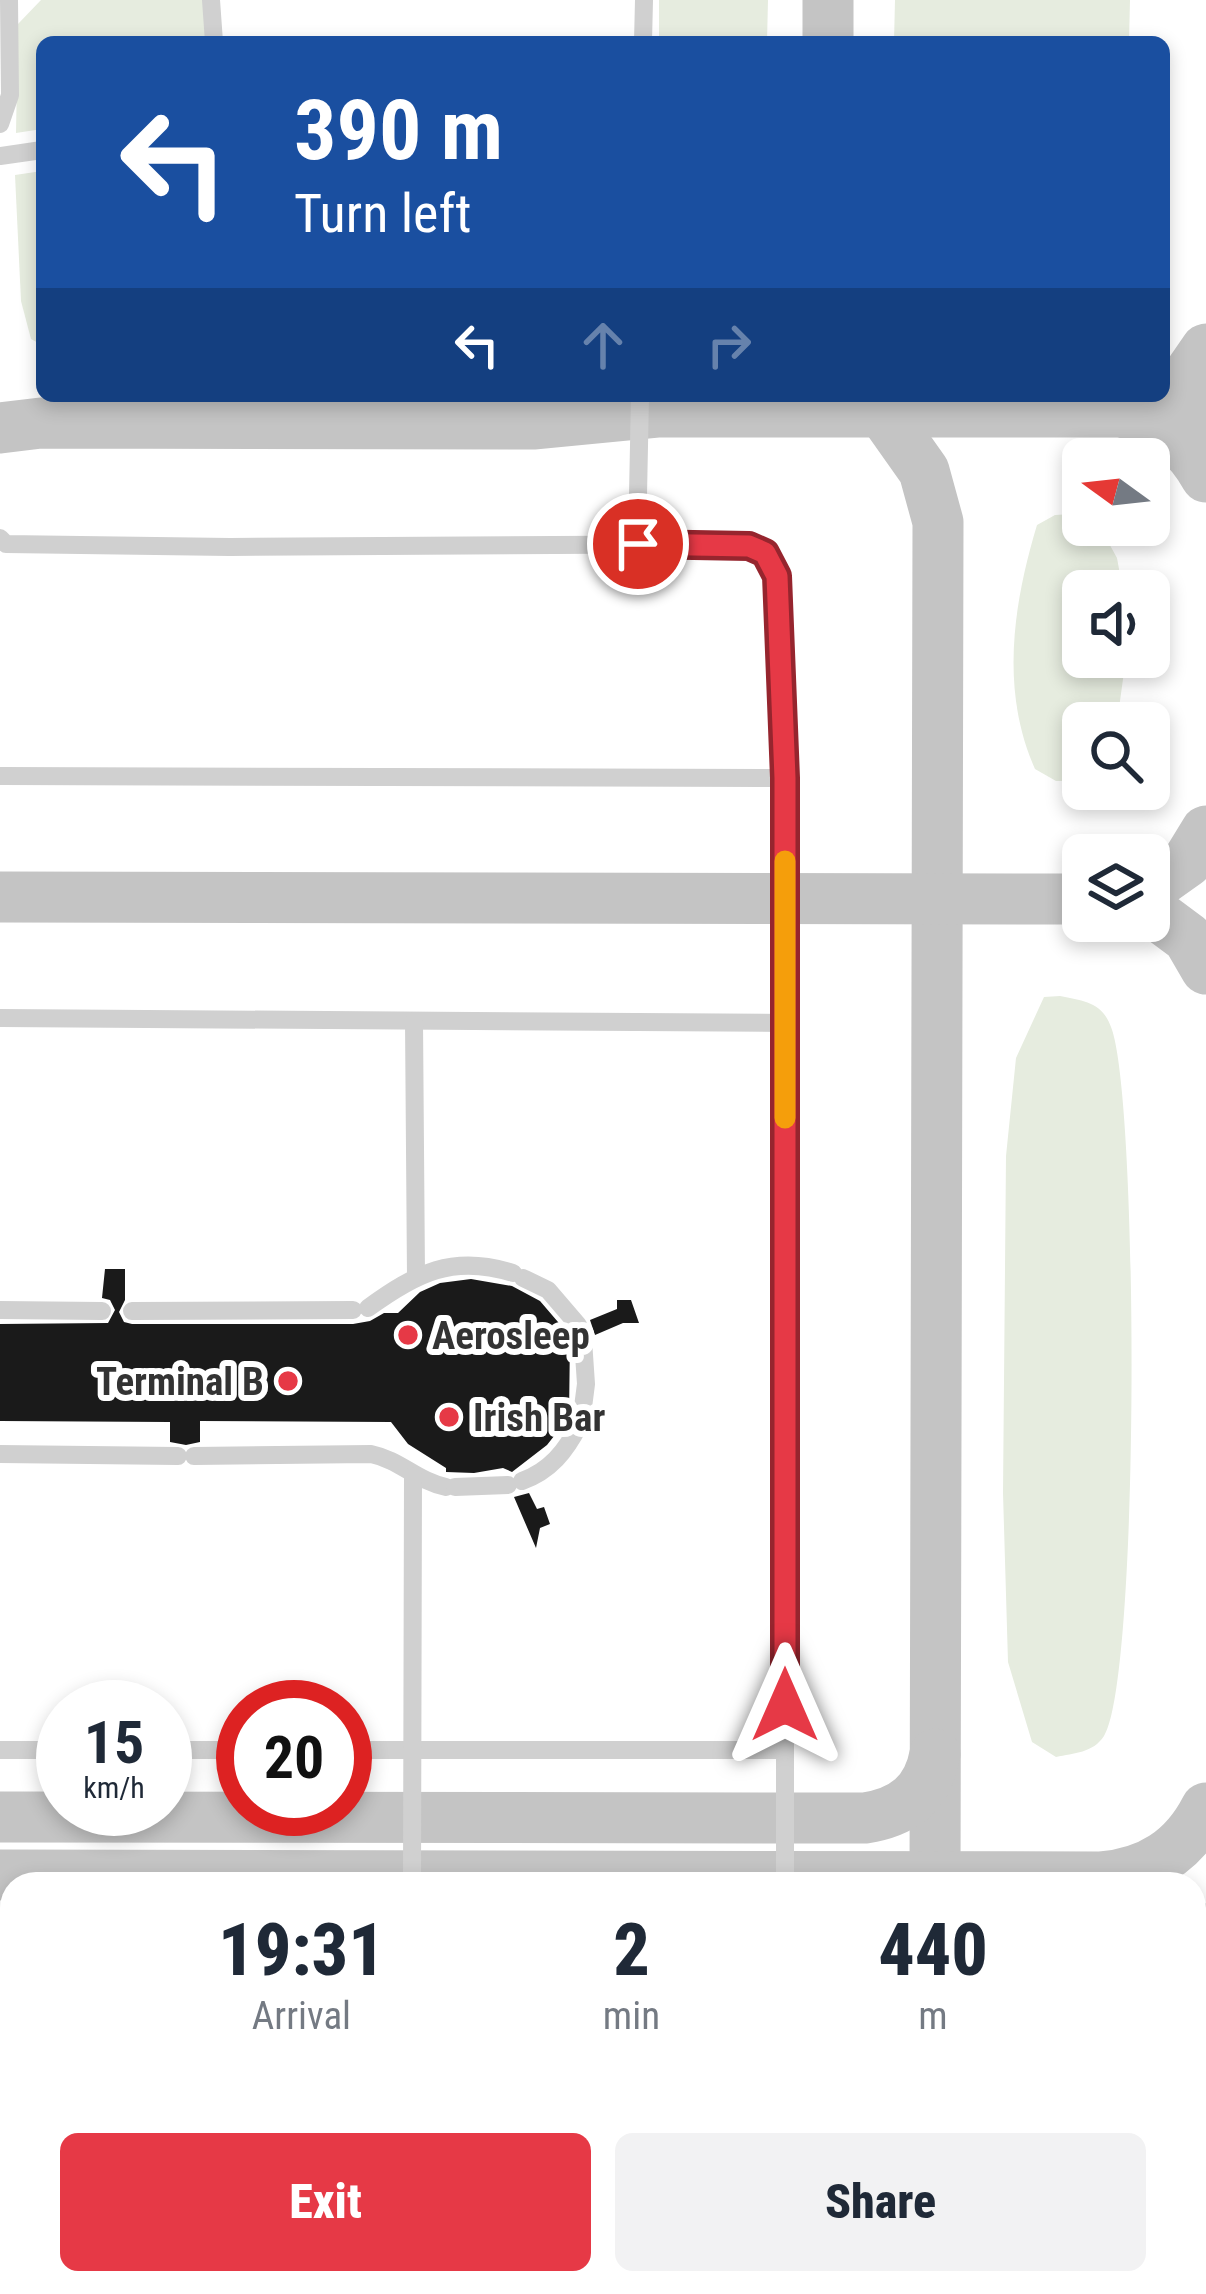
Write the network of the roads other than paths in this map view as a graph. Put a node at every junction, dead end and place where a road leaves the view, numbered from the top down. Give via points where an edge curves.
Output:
1 (10, 0) edge
2 (211, 0) edge
3 (644, 0) edge
4 (214, 36) edge
5 (644, 36) edge
6 (0, 124) edge
7 (36, 151) edge
8 (0, 156) edge
9 (640, 402) edge
10 (0, 538) edge
11 (638, 544) junction
12 (0, 776) edge
13 (785, 778) junction
14 (0, 1018) edge
15 (414, 1021) junction
16 (786, 1023) junction
17 (416, 1276) junction
18 (0, 1310) edge
19 (101, 1311) dead end
20 (132, 1311) dead end
21 (0, 1454) edge
22 (413, 1476) junction
23 (0, 1750) edge
24 (36, 1750) edge
25 (372, 1750) edge
26 (413, 1750) junction
27 (785, 1750) junction
28 (412, 1872) edge
29 (785, 1872) edge

1 - 6 lane via 10,95
2 - 4 lane
3 - 5 lane
7 - 8 lane
9 - 11 lane
10 - 11 lane via 157,547
11 - 13 lane via 749,546 770,560
12 - 13 lane
13 - 16 lane
14 - 15 lane
15 - 16 lane
15 - 17 lane
16 - 27 lane
17 - 20 lane via 360,1309
17 - 22 lane via 475,1264 548,1290 581,1332 581,1420 549,1467 515,1483 450,1487
18 - 19 lane
21 - 22 lane via 371,1454
22 - 26 lane
23 - 24 lane
25 - 26 lane
26 - 27 lane
26 - 28 lane
27 - 29 lane

